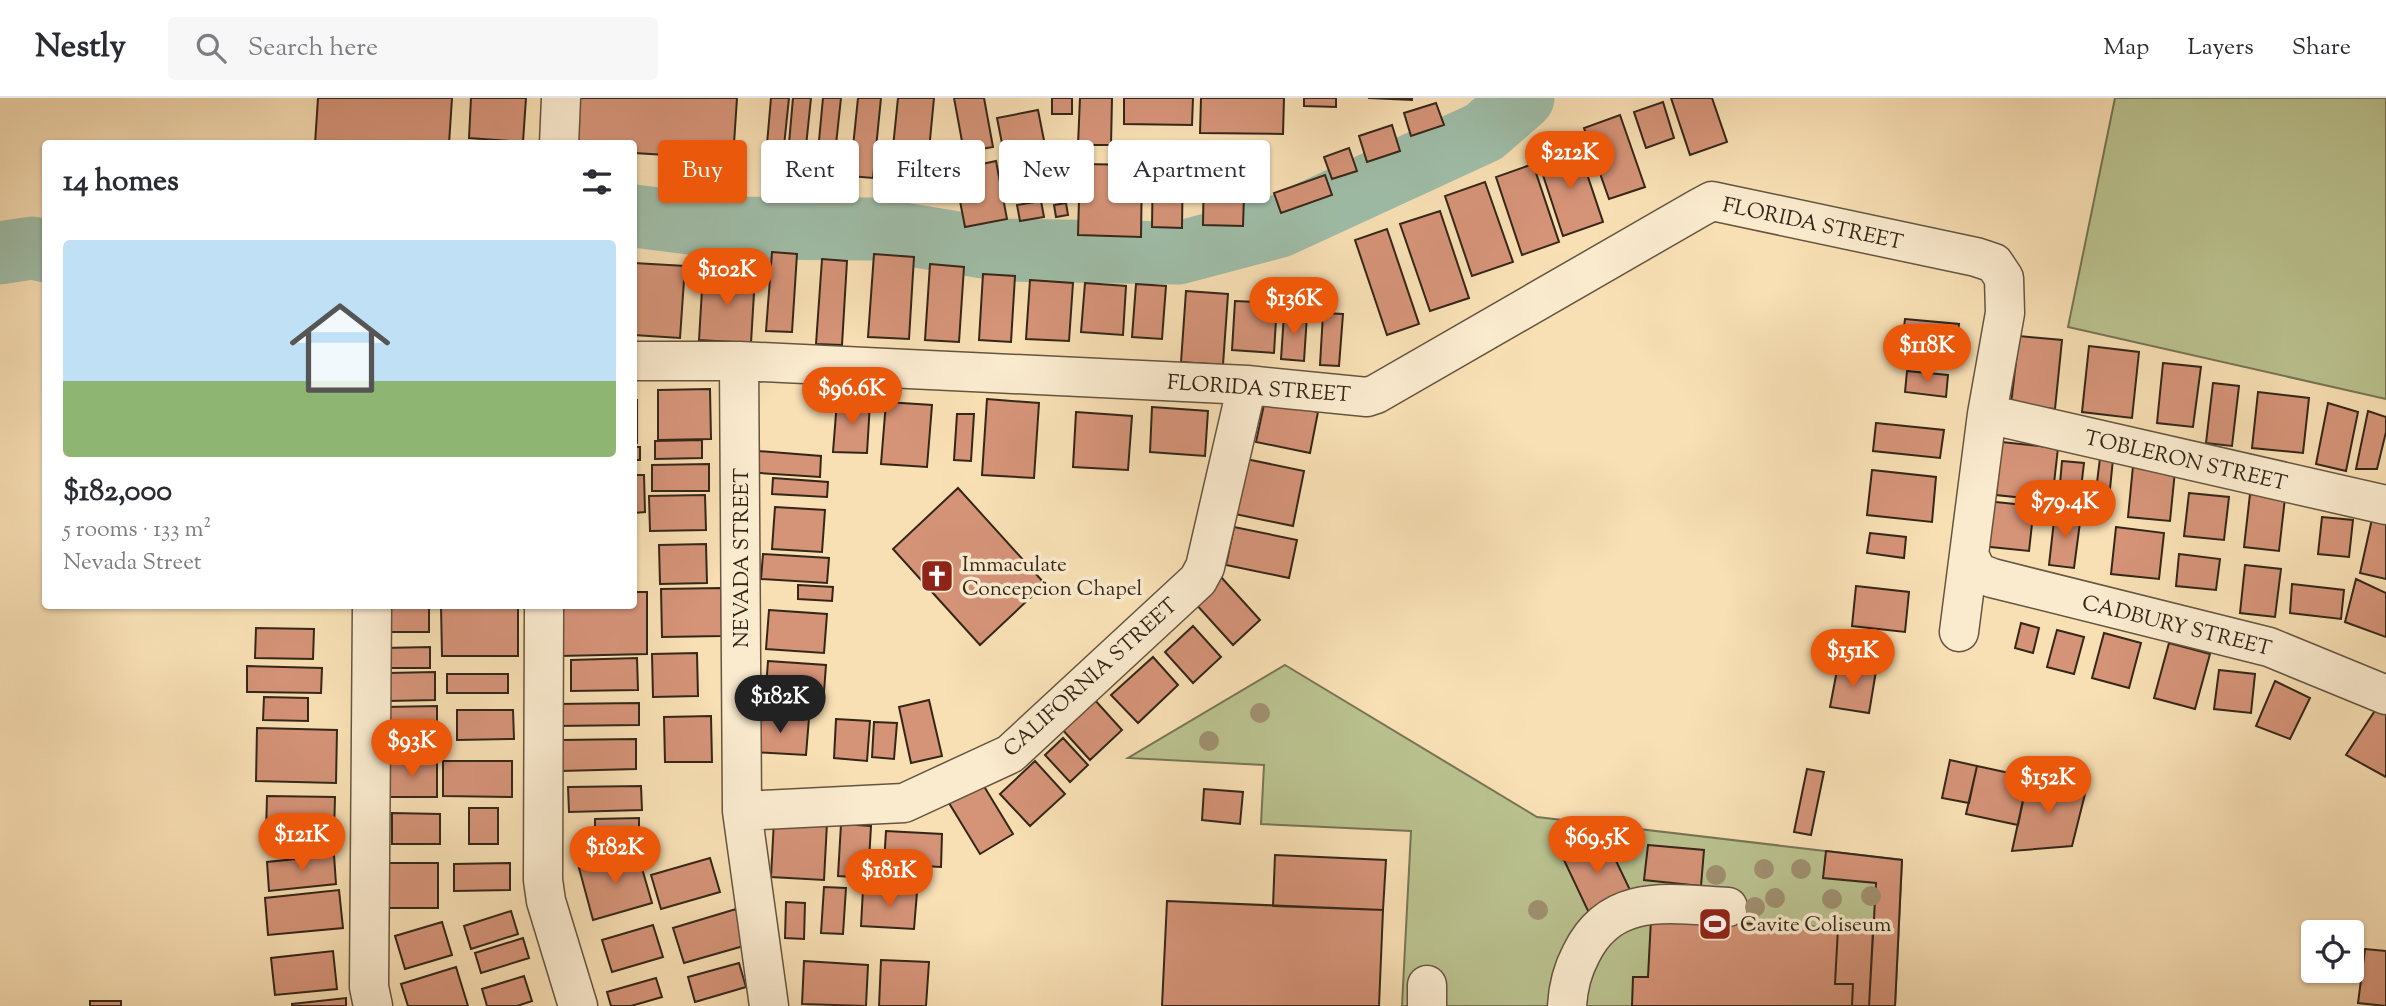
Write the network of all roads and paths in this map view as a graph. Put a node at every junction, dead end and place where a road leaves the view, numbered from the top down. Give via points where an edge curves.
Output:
1 (561, 98) edge
2 (559, 140) edge
3 (637, 361) edge
4 (740, 361) junction
5 (1247, 385) junction
6 (1987, 414) junction
7 (2386, 506) edge
8 (1971, 559) junction
9 (372, 609) edge
10 (544, 609) edge
11 (1959, 632) dead end
12 (2386, 695) edge
13 (742, 811) junction
14 (1728, 906) dead end
15 (373, 1006) edge
16 (579, 1006) edge
17 (769, 1006) edge
18 (1567, 1006) edge

1 - 2 street
3 - 4 street, FLORIDA STREET
4 - 5 street, FLORIDA STREET
4 - 13 street, NEVADA STREET
5 - 6 street, FLORIDA STREET via 1367,397 1376,394 1712,201 1994,263 2004,278 2005,313
5 - 13 street, CALIFORNIA STREET via 1205,567 1198,580 1010,754 904,803
6 - 7 street, TOBLERON STREET
6 - 8 street
8 - 11 street
8 - 12 street, CADBURY STREET via 1977,572 1992,578 2269,647
9 - 15 street via 369,987
10 - 16 street via 543,880
13 - 17 street, NEVADA STREET
14 - 18 street via 1650,905 1614,914 1591,934 1576,964

